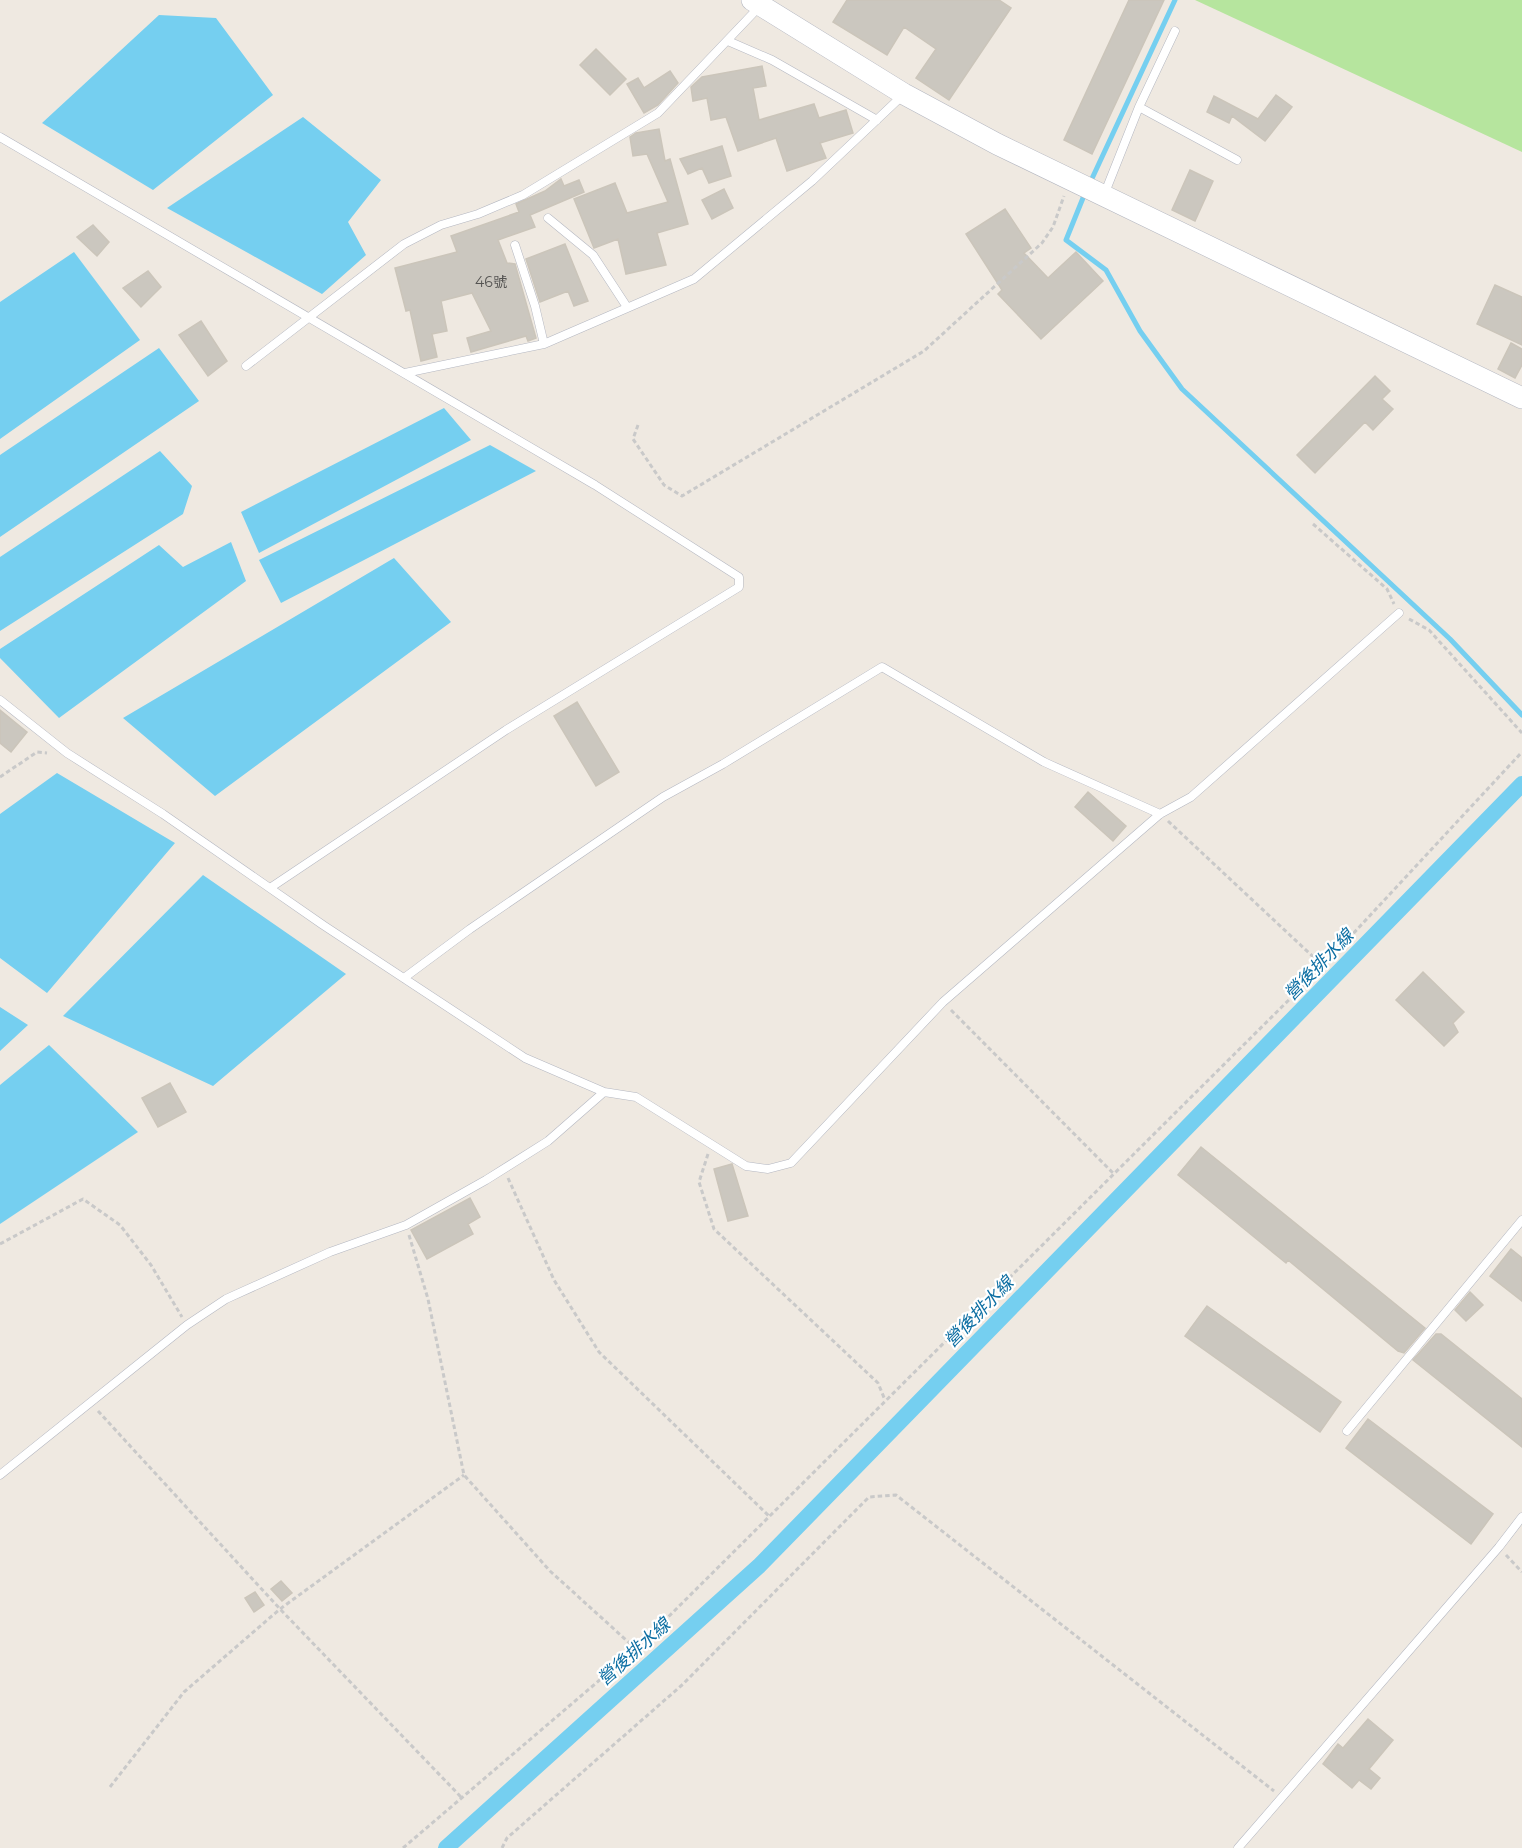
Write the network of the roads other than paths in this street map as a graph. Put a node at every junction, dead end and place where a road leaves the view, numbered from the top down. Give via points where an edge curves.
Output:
1 (757, 3) edge
2 (1174, 31) dead end
3 (728, 41) junction
4 (904, 94) junction
5 (1139, 107) junction
6 (877, 120) junction
7 (0, 136) edge
8 (1237, 160) dead end
9 (1103, 197) junction
10 (548, 218) dead end
11 (515, 245) dead end
12 (627, 307) junction
13 (311, 319) junction
14 (544, 344) junction
15 (246, 366) dead end
16 (405, 373) junction
17 (1522, 398) edge
18 (1399, 613) road end
19 (0, 700) edge
20 (1160, 814) junction
21 (270, 888) junction
22 (404, 978) junction
23 (604, 1092) junction
24 (1522, 1220) edge
25 (1347, 1431) dead end
26 (0, 1475) edge
27 (1522, 1517) edge
28 (1238, 1848) edge

1 - 3 lane
1 - 4 main road
2 - 5 lane
3 - 6 lane via 772,60
3 - 13 lane via 658,114 523,195 441,225 404,244
4 - 6 lane
4 - 9 main road
5 - 8 lane
5 - 9 lane
6 - 12 lane via 812,181 694,279
7 - 13 lane
9 - 17 main road
10 - 12 lane via 593,255
11 - 14 lane via 536,306
12 - 14 lane
13 - 15 lane
13 - 16 lane
14 - 16 lane
16 - 21 lane via 655,522 739,577 739,587 506,730
18 - 20 lane via 1191,796
19 - 21 lane via 67,753
20 - 22 lane via 1044,762 882,667 663,796
20 - 23 lane via 943,1002 791,1163 768,1169 746,1166 636,1097
21 - 22 lane
22 - 23 lane via 525,1058
23 - 26 lane via 548,1141 406,1225 330,1252 226,1299 187,1325
24 - 25 lane
27 - 28 lane

